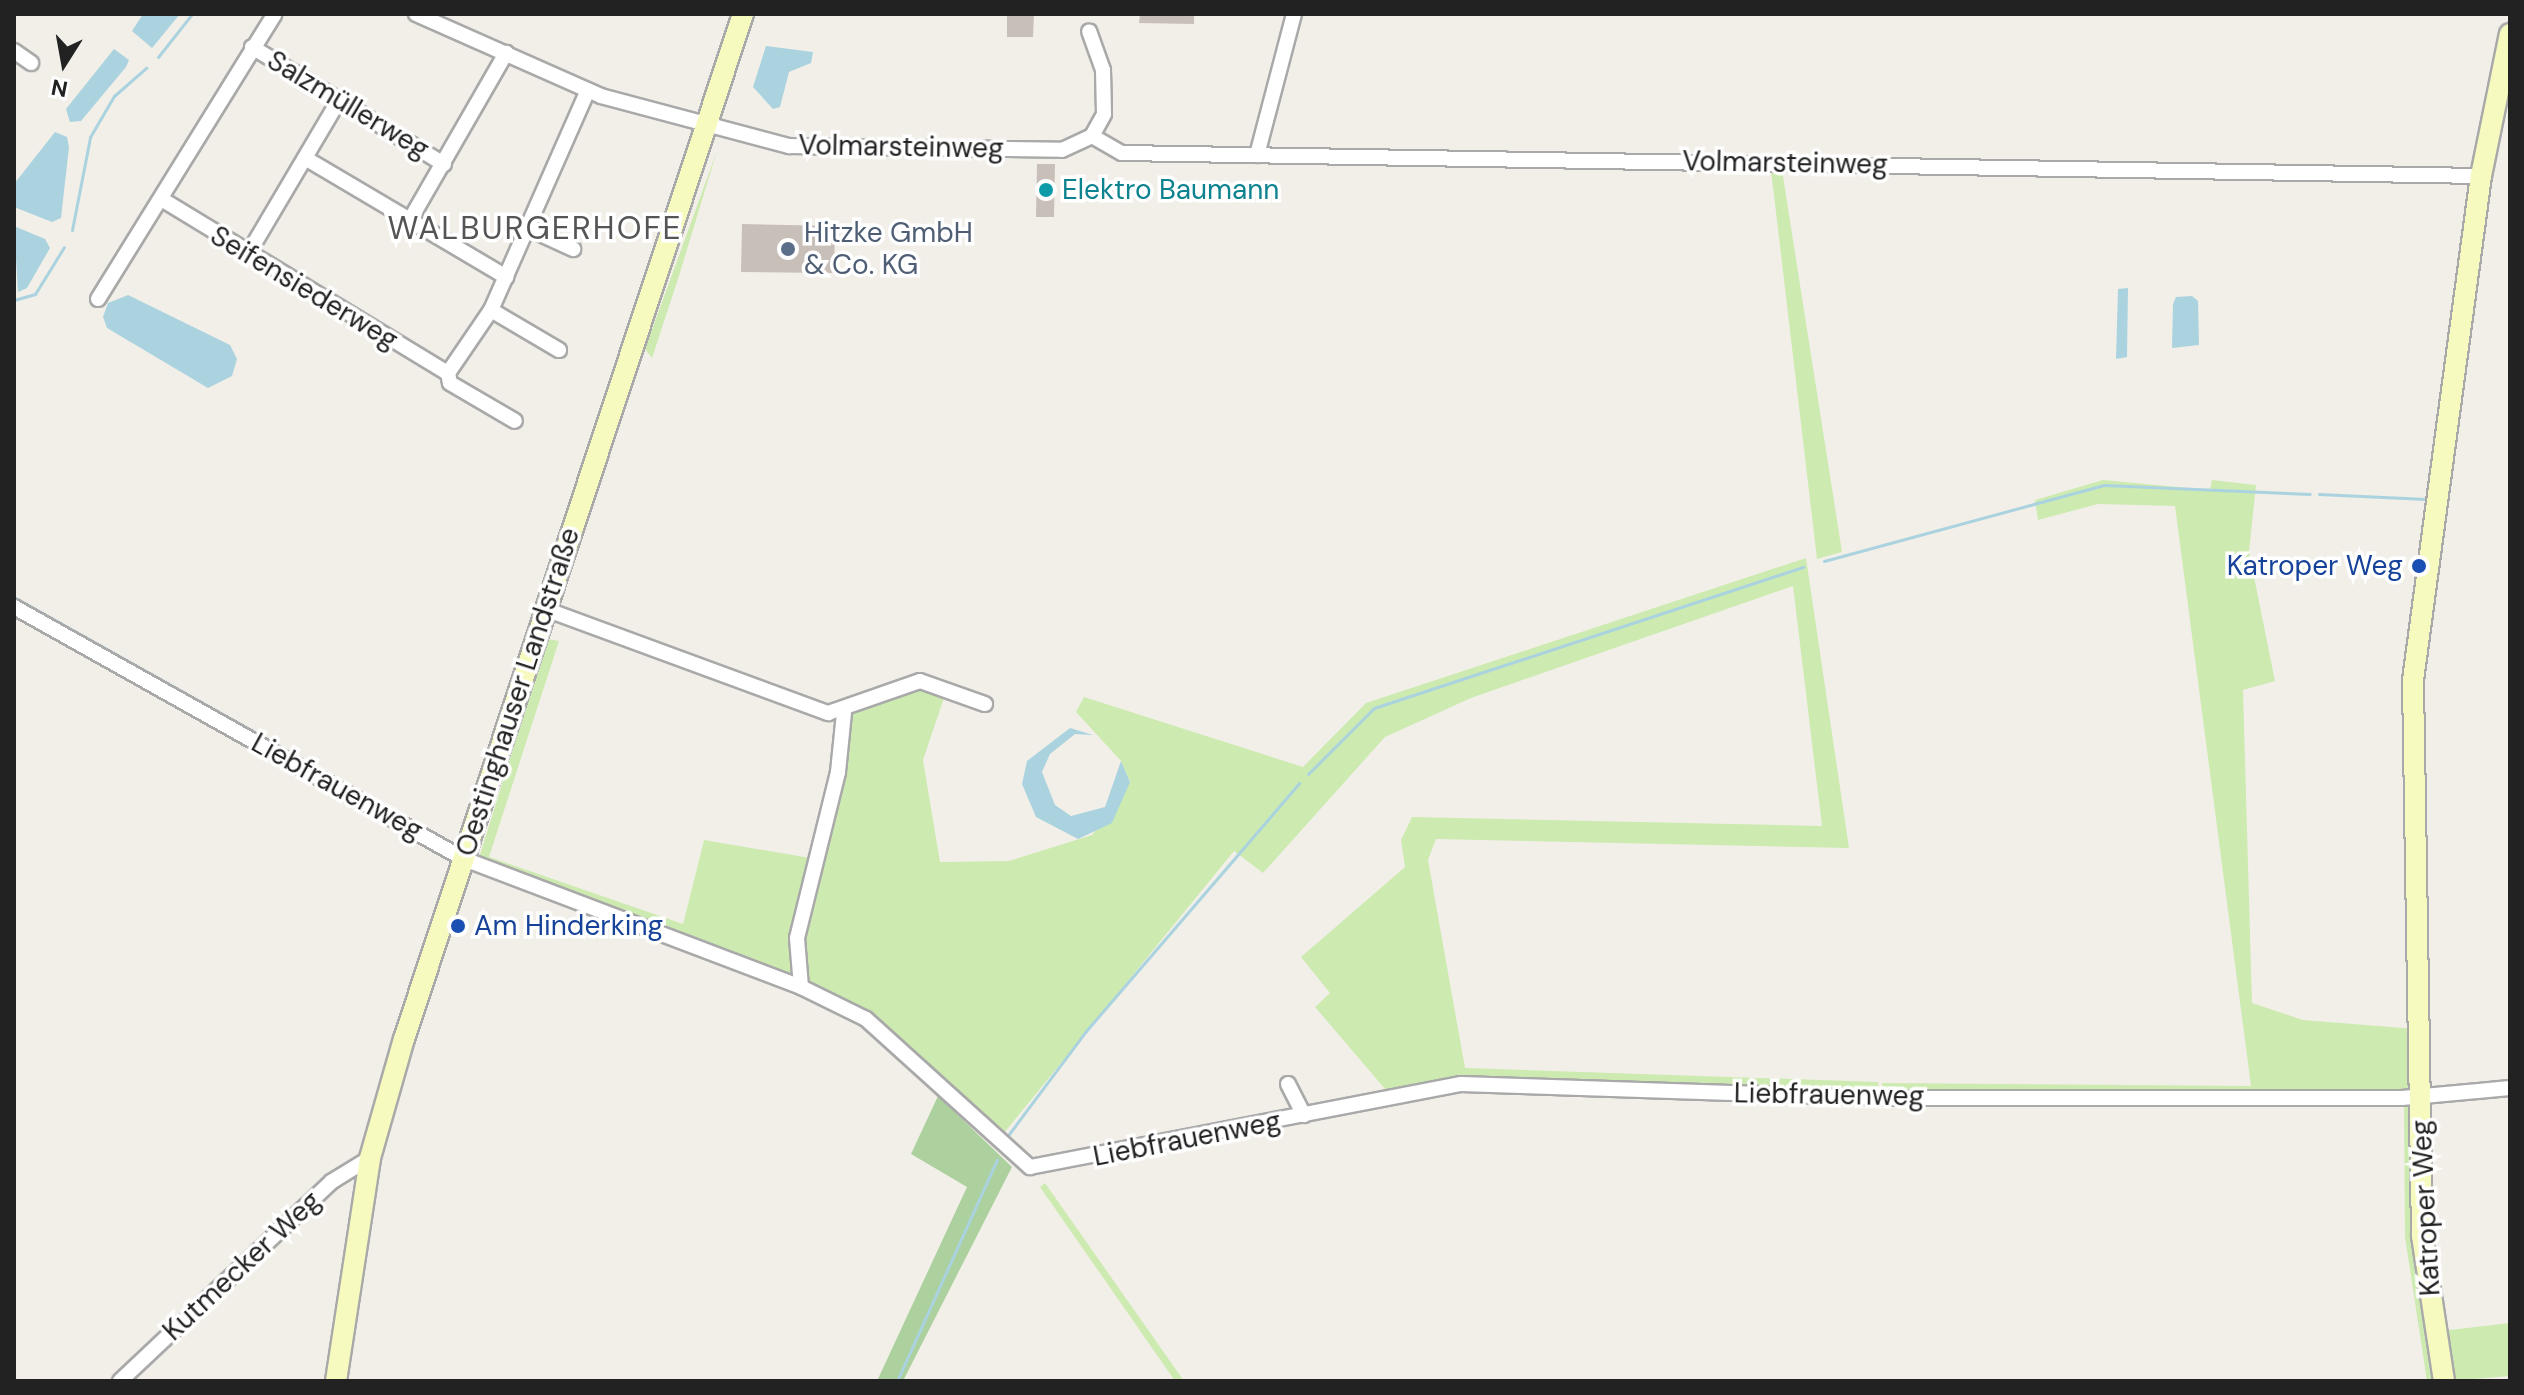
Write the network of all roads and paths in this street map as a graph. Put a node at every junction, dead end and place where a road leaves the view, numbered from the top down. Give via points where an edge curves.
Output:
1 (275, 14) edge
2 (416, 14) edge
3 (743, 14) edge
4 (1294, 14) edge
5 (1089, 31) dead end
6 (2510, 34) edge
7 (252, 47) junction
8 (14, 51) edge
9 (506, 53) junction
10 (31, 63) dead end
11 (588, 90) junction
12 (339, 100) junction
13 (708, 125) junction
14 (1092, 136) junction
15 (1257, 155) junction
16 (305, 158) junction
17 (444, 164) junction
18 (2481, 176) junction
19 (163, 200) junction
20 (410, 220) junction
21 (527, 228) junction
22 (573, 249) dead end
23 (248, 254) junction
24 (506, 277) junction
25 (98, 299) dead end
26 (491, 310) junction
27 (559, 350) dead end
28 (448, 373) junction
29 (515, 421) dead end
30 (14, 607) edge
31 (545, 609) junction
32 (985, 704) dead end
33 (844, 713) junction
34 (464, 859) junction
35 (801, 987) junction
36 (1288, 1084) dead end
37 (2510, 1088) edge
38 (2420, 1095) junction
39 (1304, 1115) junction
40 (370, 1158) junction
41 (120, 1381) edge
42 (336, 1381) edge
43 (2444, 1381) edge

1 - 7 street
2 - 9 street, Volmarsteinweg
3 - 13 street, Oestinghauser Landstraße
4 - 15 street
5 - 14 street via 1103,70 1104,114
6 - 18 street, Katroper Weg
7 - 12 street, Salzmüllerweg
7 - 19 street
8 - 10 street
9 - 11 street, Volmarsteinweg
9 - 17 street
11 - 13 street, Volmarsteinweg
11 - 21 street
12 - 16 street
12 - 17 street, Salzmüllerweg
13 - 14 street, Volmarsteinweg via 789,146 1062,150
13 - 31 street, Oestinghauser Landstraße
14 - 15 street, Volmarsteinweg via 1122,153
15 - 18 street, Volmarsteinweg
16 - 20 street
16 - 23 street
17 - 20 street
18 - 38 street, Katroper Weg via 2413,680
19 - 23 street, Seifensiederweg
19 - 25 street via 153,206
20 - 24 street
21 - 22 street
21 - 24 street
23 - 28 street, Seifensiederweg
24 - 26 street
26 - 27 street
26 - 28 street
28 - 29 street, Seifensiederweg via 450,383
30 - 34 street, Liebfrauenweg
31 - 33 street via 828,713
31 - 34 street, Oestinghauser Landstraße
32 - 33 street via 920,681
33 - 35 street via 838,772 797,938
34 - 35 street, Liebfrauenweg
34 - 40 street, Oestinghauser Landstraße
35 - 39 street, Liebfrauenweg via 866,1019 1030,1167
36 - 39 street
37 - 38 street, Liebfrauenweg
38 - 39 street, Liebfrauenweg via 1882,1098 1461,1084
38 - 43 street, Katroper Weg via 2423,1260
40 - 41 street, Kutmecker Weg via 331,1182
40 - 42 street, Oestinghauser Landstraße

